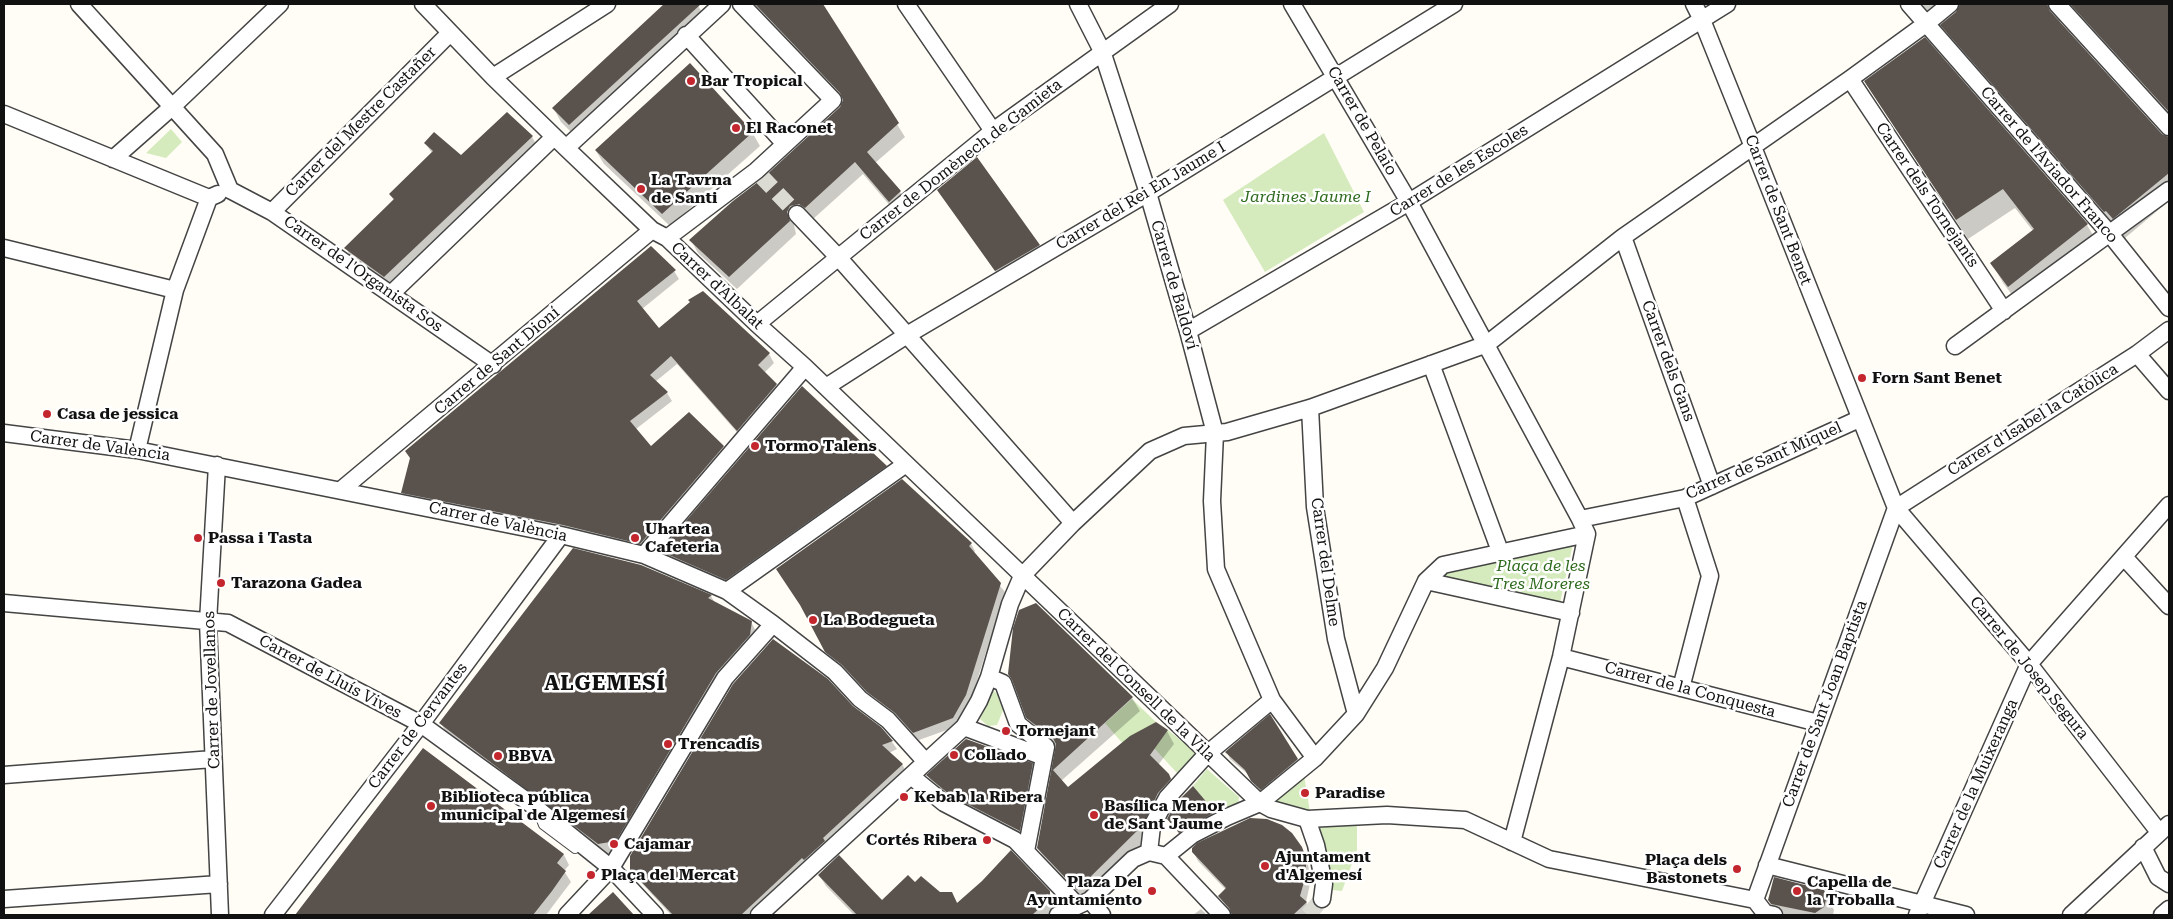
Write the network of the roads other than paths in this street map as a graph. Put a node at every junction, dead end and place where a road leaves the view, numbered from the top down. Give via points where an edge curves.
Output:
1 (280, 4) edge
2 (423, 4) edge
3 (606, 4) edge
4 (722, 4) edge
5 (741, 4) edge
6 (906, 4) edge
7 (1078, 4) edge
8 (1170, 4) edge
9 (1292, 4) edge
10 (1454, 4) edge
11 (1694, 4) edge
12 (1727, 4) edge
13 (1909, 4) edge
14 (1950, 4) edge
15 (2057, 4) edge
16 (83, 5) edge
17 (1702, 20) junction
18 (1927, 23) junction
19 (450, 33) junction
20 (686, 35) junction
21 (1102, 51) junction
22 (1336, 76) junction
23 (493, 77) junction
24 (1850, 79) junction
25 (172, 107) junction
26 (4, 114) edge
27 (2169, 126) edge
28 (993, 131) junction
29 (560, 143) junction
30 (785, 144) junction
31 (1753, 147) junction
32 (113, 159) junction
33 (230, 190) junction
34 (2169, 190) edge
35 (1148, 194) junction
36 (208, 198) junction
37 (1410, 202) junction
38 (272, 212) junction
39 (798, 214) tunnel mouth
40 (660, 234) junction
41 (2110, 234) junction
42 (1623, 237) junction
43 (4, 248) edge
44 (838, 257) junction
45 (175, 290) junction
46 (392, 293) junction
47 (2169, 308) edge
48 (2004, 311) junction
49 (757, 324) junction
50 (2169, 330) edge
51 (1188, 331) junction
52 (907, 335) junction
53 (1487, 344) junction
54 (1955, 346) dead end
55 (2137, 354) junction
56 (1431, 364) junction
57 (493, 365) junction
58 (806, 367) junction
59 (826, 387) junction
60 (2169, 391) edge
61 (1310, 408) junction
62 (1859, 418) junction
63 (4, 433) edge
64 (1215, 433) junction
65 (137, 450) junction
66 (906, 464) junction
67 (216, 466) junction
68 (1712, 486) junction
69 (341, 490) junction
70 (1685, 498) junction
71 (2169, 505) edge
72 (1896, 508) junction
73 (1073, 523) junction
74 (1584, 526) junction
75 (561, 535) junction
76 (1501, 554) junction
77 (644, 555) junction
78 (2124, 557) junction
79 (1018, 571) junction
80 (1426, 581) junction
81 (727, 591) junction
82 (4, 603) edge
83 (2169, 606) edge
84 (1571, 613) junction
85 (208, 622) junction
86 (774, 624) junction
87 (1561, 657) junction
88 (2029, 664) junction
89 (988, 677) junction
90 (1681, 688) junction
91 (1272, 700) junction
92 (1356, 714) junction
93 (1818, 723) junction
94 (421, 724) junction
95 (964, 727) junction
96 (1207, 754) junction
97 (1044, 757) junction
98 (1315, 758) junction
99 (213, 759) junction
100 (925, 761) junction
101 (4, 775) edge
102 (910, 776) junction
103 (1260, 803) junction
104 (535, 806) junction
105 (1307, 819) junction
106 (2164, 828) edge
107 (1512, 842) junction
108 (2143, 847) junction
109 (575, 849) dead end
110 (1026, 851) junction
111 (1149, 852) junction
112 (1172, 852) junction
113 (1767, 865) junction
114 (611, 868) junction
115 (219, 884) junction
116 (2169, 884) edge
117 (4, 899) edge
118 (1322, 899) tunnel mouth
119 (1755, 900) junction
120 (1083, 902) junction
121 (1920, 909) edge
122 (2169, 909) edge
123 (220, 915) edge
124 (273, 915) edge
125 (567, 915) edge
126 (655, 915) edge
127 (759, 915) edge
128 (1058, 915) edge
129 (1102, 915) edge
130 (1222, 915) edge
131 (1768, 915) edge
132 (1966, 915) edge
133 (2071, 915) edge
134 (2162, 915) edge

1 - 25 street
2 - 19 street, Carrer d'Albalat
3 - 23 street
4 - 20 street
5 - 30 street, Carrer de Sant Dioní via 832,100
6 - 28 street
7 - 21 street, Carrer de Baldoví
8 - 21 street, Carrer de Domènech de Gamieta
9 - 22 street, Carrer de Pelaio
10 - 22 street, Carrer del Rei En Jaume I
11 - 17 street, Carrer de Sant Benet
12 - 17 street, Carrer de les Escoles
13 - 18 street, Carrer de l'Aviador Franco
14 - 18 street
15 - 27 street
16 - 25 street
17 - 31 street, Carrer de Sant Benet
17 - 37 street, Carrer de les Escoles
18 - 24 street
18 - 41 street, Carrer de l'Aviador Franco
19 - 23 street, Carrer d'Albalat
19 - 38 street, Carrer del Mestre Castañer
20 - 29 street
20 - 30 street
21 - 28 street, Carrer de Domènech de Gamieta
21 - 35 street, Carrer de Baldoví
22 - 35 street, Carrer del Rei En Jaume I
22 - 37 street, Carrer de Pelaio
23 - 29 street, Carrer d'Albalat
24 - 31 street
24 - 48 street, Carrer dels Tornejants
25 - 32 street
25 - 33 street via 215,154
26 - 32 street
28 - 44 street, Carrer de Domènech de Gamieta
29 - 40 street, Carrer d'Albalat
29 - 46 street
30 - 40 street, Carrer de Sant Dioní via 759,173
31 - 42 street
31 - 62 street, Carrer de Sant Benet
32 - 36 street
33 - 36 street
33 - 38 street, Carrer de l'Organista Sos
34 - 41 street
35 - 51 street, Carrer de Baldoví
35 - 52 street, Carrer del Rei En Jaume I
36 - 45 street
37 - 51 street, Carrer de les Escoles
37 - 53 street, Carrer de Pelaio
38 - 46 street, Carrer de l'Organista Sos
39 - 44 street
40 - 49 street, Carrer d'Albalat
40 - 57 street, Carrer de Sant Dioní
41 - 47 street, Carrer de l'Aviador Franco
41 - 48 street
42 - 53 street
42 - 68 street, Carrer dels Gans
43 - 45 street
44 - 49 street, Carrer de Domènech de Gamieta
44 - 52 street
45 - 65 street
46 - 57 street, Carrer de l'Organista Sos
48 - 54 street
49 - 58 street, Carrer d'Albalat
50 - 55 street, Carrer d'Isabel la Catòlica
51 - 64 street, Carrer de Baldoví
52 - 59 street, Carrer del Rei En Jaume I
52 - 73 street
53 - 56 street
53 - 74 street, Carrer de Pelaio
55 - 60 street
55 - 72 street, Carrer d'Isabel la Catòlica
56 - 61 street
56 - 76 street
57 - 69 street, Carrer de Sant Dioní
58 - 59 street, Carrer d'Albalat
58 - 77 street
59 - 66 street, Carrer d'Albalat
61 - 64 street
61 - 92 street, Carrer del Delme via 1315,507 1336,639
62 - 68 street, Carrer de Sant Miquel
62 - 72 street, Carrer de Sant Benet
63 - 65 street, Carrer de València
64 - 73 street via 1184,436 1150,451
64 - 91 street, Carrer de Baldoví via 1212,501 1216,569
65 - 67 street, Carrer de València
66 - 79 street, Carrer d'Albalat
66 - 81 street
67 - 69 street, Carrer de València
67 - 85 street, Carrer de Jovellanos
68 - 70 street, Carrer de Sant Miquel
69 - 75 street, Carrer de València
70 - 74 street, Carrer de Sant Miquel
70 - 90 street via 1710,576
71 - 78 street, Carrer de la Muixeranga
72 - 88 street, Carrer de Josep Segura
72 - 93 street, Carrer de Sant Joan Baptista
73 - 79 street
74 - 76 street
74 - 84 street
75 - 77 street, Carrer de València
75 - 94 street, Carrer de Cervantes
76 - 80 street via 1443,565
77 - 81 street, Carrer de València
78 - 83 street
78 - 88 street, Carrer de la Muixeranga
79 - 89 street
79 - 96 street, Carrer del Consell de la Vila
80 - 84 street
80 - 92 street via 1385,668
81 - 86 street, Carrer de València
82 - 85 street, Carrer de Lluís Vives
84 - 87 street
85 - 94 street, Carrer de Lluís Vives via 228,623
85 - 99 street, Carrer de Jovellanos
86 - 100 street, Carrer de València via 888,720
86 - 114 street via 725,678
87 - 90 street, Carrer de la Conquesta
87 - 107 street
88 - 106 street, Carrer de Josep Segura
88 - 121 street, Carrer de la Muixeranga
89 - 95 street
89 - 97 street via 1003,683 1018,724 1046,747
90 - 93 street, Carrer de la Conquesta
91 - 96 street
91 - 98 street, Carrer de Baldoví
92 - 98 street
93 - 113 street, Carrer de Sant Joan Baptista
94 - 104 street, Carrer de Lluís Vives
94 - 124 street, Carrer de Cervantes
95 - 97 street
95 - 100 street
96 - 103 street, Carrer del Consell de la Vila
96 - 111 street via 1167,798 1152,826
97 - 110 street
98 - 103 street
99 - 101 street
99 - 115 street, Carrer de Jovellanos
100 - 102 street
102 - 110 street via 944,803 1015,840
102 - 127 street
103 - 105 street
103 - 112 street via 1192,835
104 - 109 lane via 543,825
104 - 114 street, Carrer de Lluís Vives
105 - 107 street via 1387,815 1465,820
105 - 118 street via 1324,884
106 - 108 street
107 - 119 street via 1549,859
108 - 116 street via 2158,877
108 - 133 street
110 - 120 street
111 - 112 street
111 - 120 street via 1133,859
112 - 130 street
113 - 119 street, Carrer de Sant Joan Baptista
113 - 121 street
114 - 125 street
114 - 126 street
115 - 117 street
115 - 123 street, Carrer de Jovellanos
119 - 131 street
120 - 128 street
120 - 129 street
121 - 132 street
122 - 134 street

